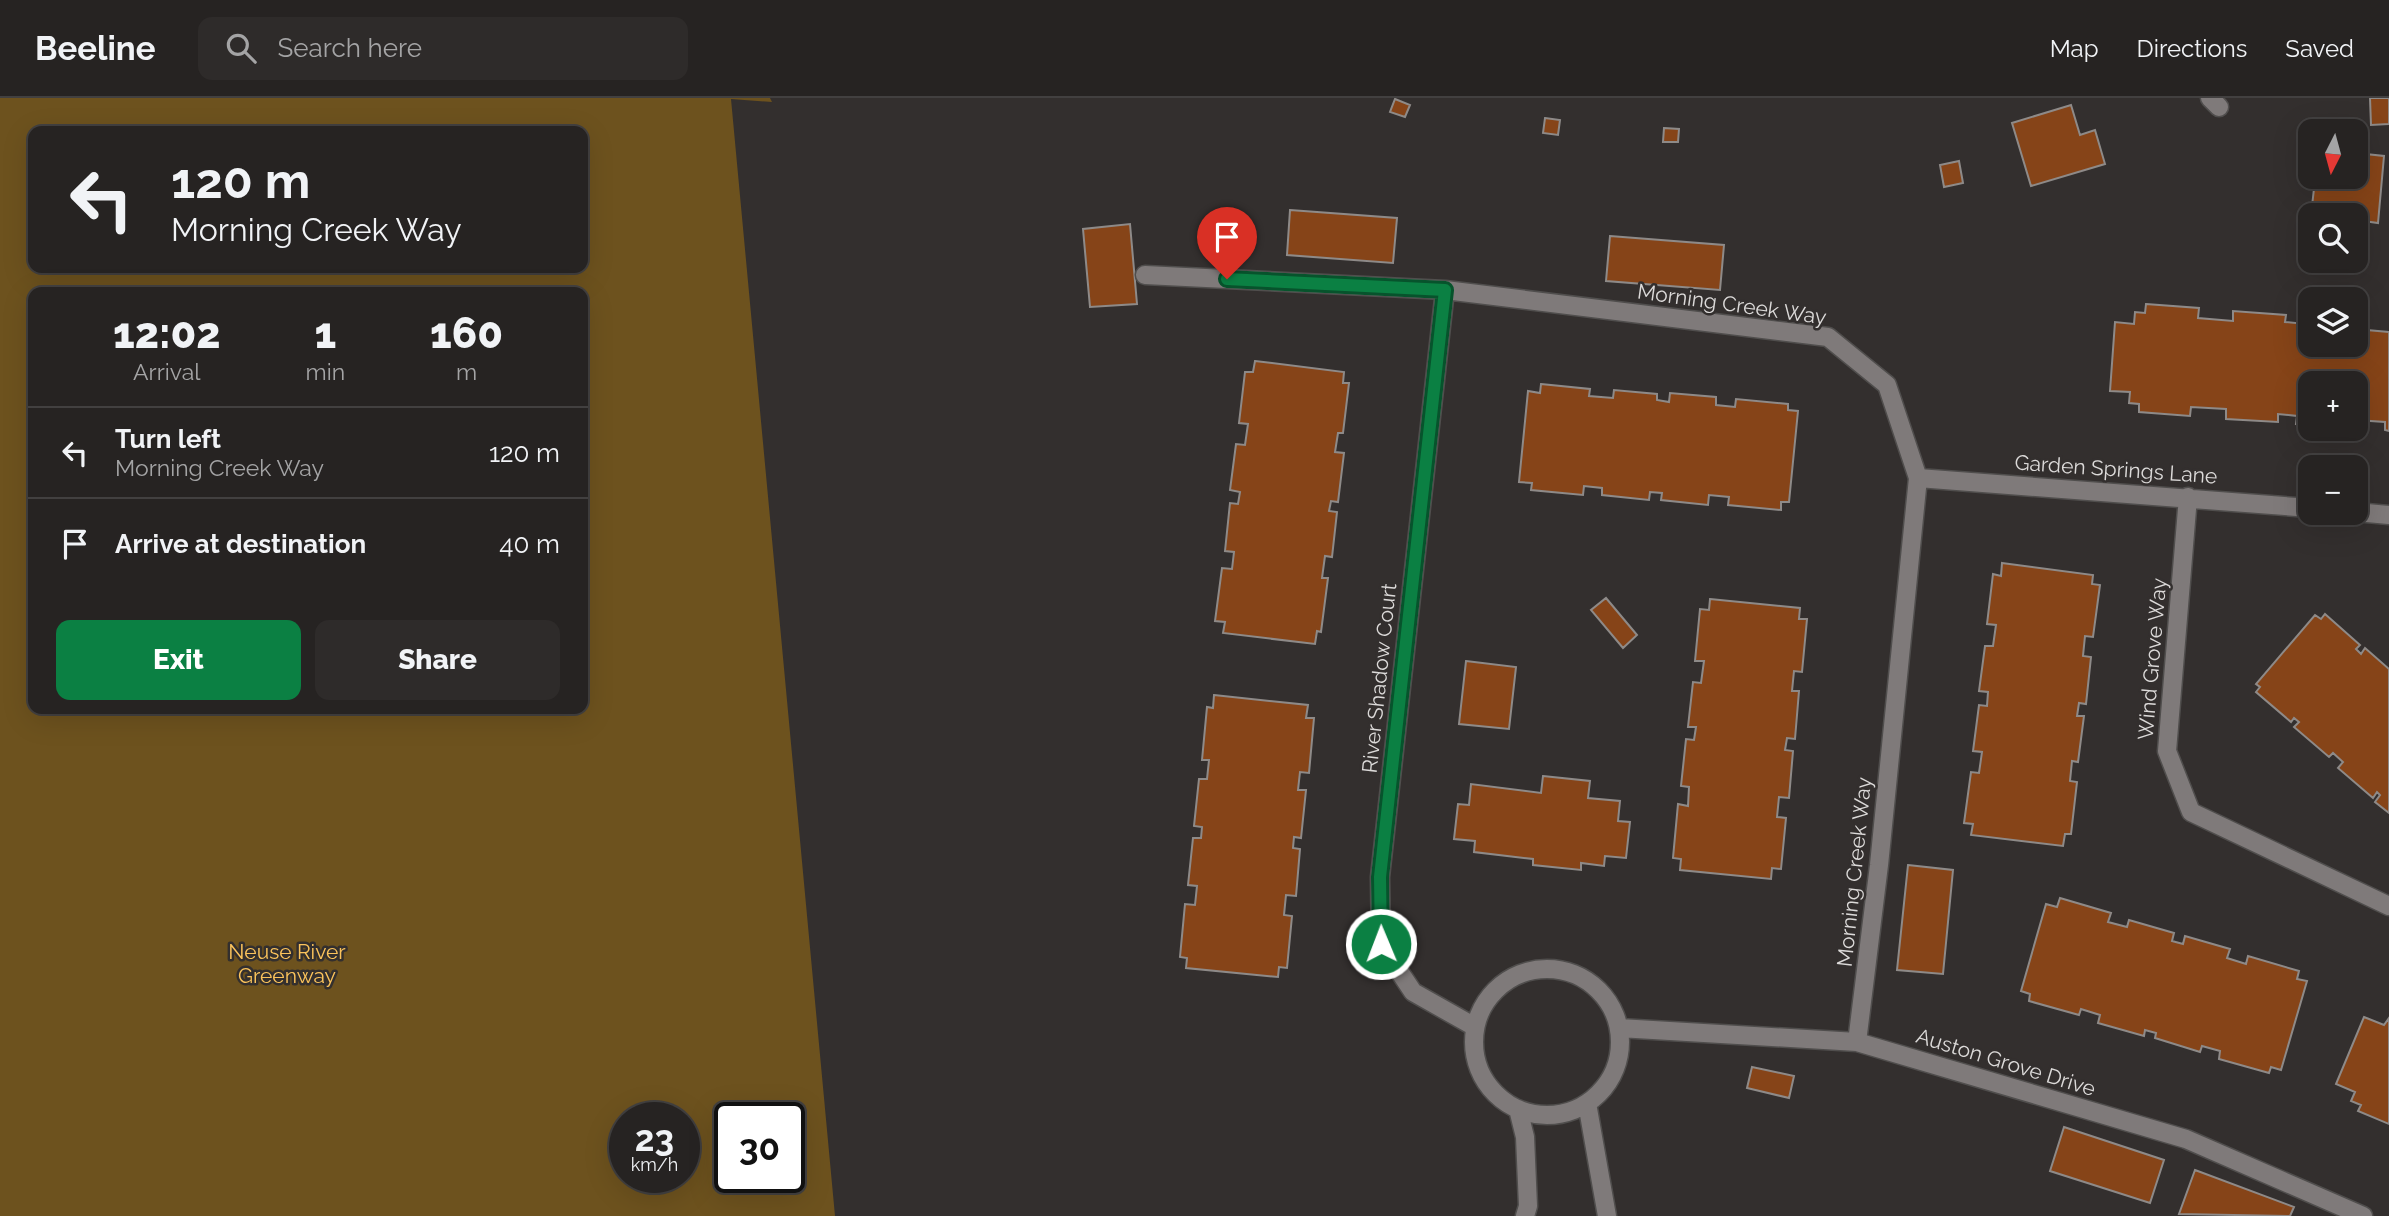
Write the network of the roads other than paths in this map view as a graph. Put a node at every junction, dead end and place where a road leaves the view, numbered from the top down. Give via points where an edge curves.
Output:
1 (1145, 275) dead end
2 (1445, 290) junction
3 (1918, 478) junction
4 (2188, 496) junction
5 (2298, 507) edge
6 (2368, 513) edge
7 (2389, 515) edge
8 (2389, 906) edge
9 (1475, 1027) junction
10 (1619, 1028) junction
11 (1857, 1041) junction
12 (1587, 1103) junction
13 (1518, 1109) junction
14 (1525, 1216) edge
15 (1607, 1216) edge
16 (2363, 1216) edge

1 - 2 street, Morning Creek Way
2 - 3 street, Morning Creek Way via 1828,337 1887,385
2 - 9 street, River Shadow Court via 1380,877 1381,944 1413,992
3 - 4 street, Garden Springs Lane
3 - 11 street, Morning Creek Way
4 - 5 street, Garden Springs Lane
4 - 8 street, Wind Grove Way via 2166,751 2191,813
6 - 7 street
9 - 10 street via 1487,998 1505,981 1528,971 1552,969 1576,974 1596,987 1611,1006
9 - 13 street via 1477,1069 1490,1090
10 - 11 street, Auston Grove Drive
10 - 12 street via 1620,1052 1613,1075
11 - 16 street, Auston Grove Drive via 2186,1139
12 - 13 street via 1557,1115
12 - 15 street
13 - 14 street via 1525,1138

